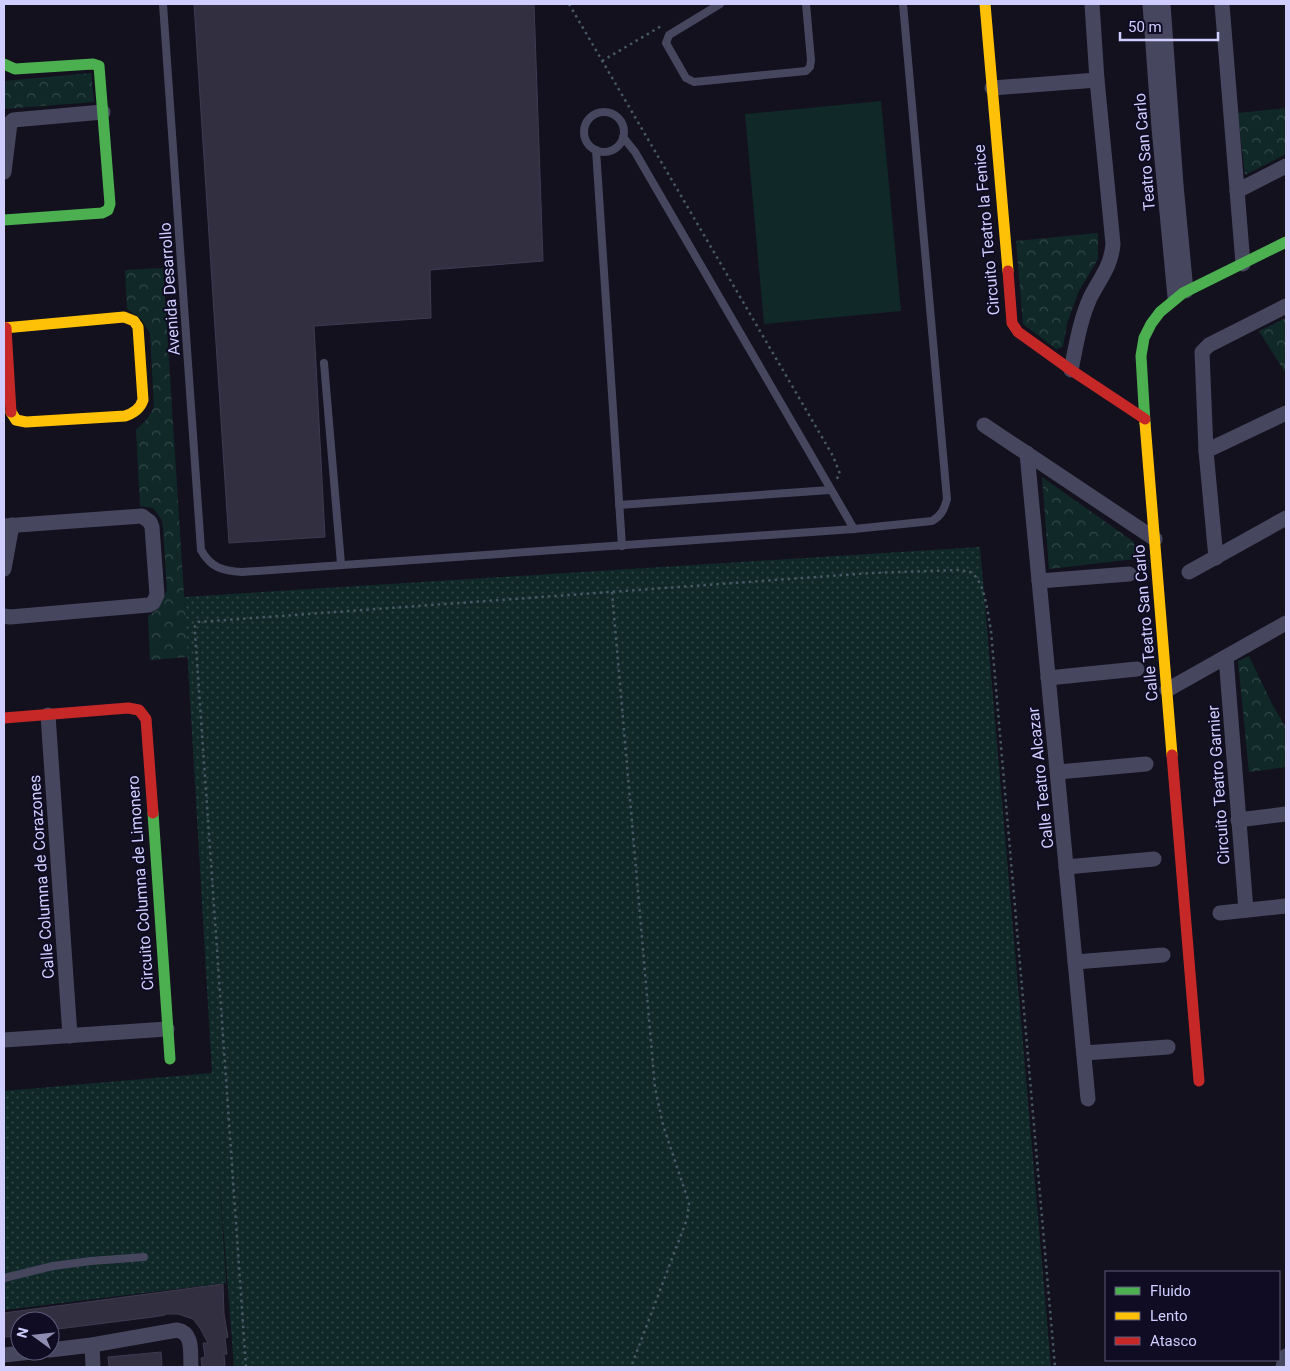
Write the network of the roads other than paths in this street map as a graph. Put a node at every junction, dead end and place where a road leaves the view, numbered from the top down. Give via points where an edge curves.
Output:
1 (163, 4) edge
2 (720, 4) edge
3 (806, 4) edge
4 (903, 4) edge
5 (985, 4) edge
6 (1092, 4) edge
7 (1150, 4) edge
8 (1162, 4) edge
9 (1222, 4) edge
10 (8, 70) edge
11 (1097, 80) junction
12 (992, 88) junction
13 (103, 112) junction
14 (623, 137) junction
15 (596, 150) junction
16 (1286, 166) edge
17 (4, 172) edge
18 (1237, 192) junction
19 (4, 220) edge
20 (1286, 242) edge
21 (1243, 264) junction
22 (1181, 294) junction
23 (1286, 306) edge
24 (5, 328) edge
25 (324, 362) dead end
26 (1071, 370) junction
27 (1286, 413) edge
28 (1145, 419) junction
29 (984, 425) dead end
30 (1206, 451) junction
31 (1027, 453) junction
32 (830, 490) junction
33 (619, 505) junction
34 (1286, 518) edge
35 (8, 525) edge
36 (854, 529) junction
37 (1155, 539) junction
38 (622, 546) junction
39 (1216, 558) junction
40 (341, 564) junction
41 (4, 569) edge
42 (1188, 572) dead end
43 (1129, 574) dead end
44 (1039, 581) junction
45 (4, 616) edge
46 (1286, 623) edge
47 (1226, 657) junction
48 (1137, 670) dead end
49 (1048, 678) junction
50 (1167, 690) junction
51 (48, 715) junction
52 (4, 718) edge
53 (1146, 764) dead end
54 (1058, 772) junction
55 (1286, 814) edge
56 (1238, 820) junction
57 (1154, 859) dead end
58 (1066, 866) junction
59 (1286, 906) edge
60 (1246, 910) junction
61 (1220, 913) dead end
62 (1163, 955) dead end
63 (1074, 962) junction
64 (167, 1029) junction
65 (70, 1036) junction
66 (4, 1040) edge
67 (1168, 1047) dead end
68 (1084, 1053) junction
69 (170, 1059) dead end
70 (1199, 1081) dead end
71 (1088, 1099) dead end
72 (144, 1257) dead end
73 (4, 1278) edge
74 (92, 1345) junction
75 (60, 1349) edge
76 (1286, 1356) edge
77 (93, 1367) edge
78 (191, 1367) edge
79 (1283, 1367) edge

1 - 40 lane, Avenida Desarrollo via 201,550 206,560 229,571
2 - 3 lane via 666,38 689,81 806,71 811,60
4 - 36 lane via 946,499 945,508 932,521
5 - 12 street, Circuito Teatro la Fenice
6 - 11 street
7 - 22 street, Teatro San Carlo via 1160,138
8 - 22 street, Teatro San Carlo
9 - 18 street
10 - 13 street via 98,65
11 - 12 street
11 - 26 street via 1112,256 1090,297
12 - 26 street, Circuito Teatro la Fenice via 1012,323 1018,332
13 - 17 street via 13,120
13 - 19 street via 108,210
14 - 15 lane via 620,144 610,151
14 - 15 lane via 622,123 613,113 594,114 584,130 587,142
14 - 32 lane via 640,161
15 - 33 lane
16 - 18 street
18 - 21 street
20 - 21 street, Calle Teatro San Carlo
21 - 22 street, Calle Teatro San Carlo
22 - 28 street, Calle Teatro San Carlo via 1158,313 1145,333 1141,356
23 - 30 street via 1209,345 1202,352
24 - 24 street via 11,411 16,420 125,416 141,406 138,327 130,318
25 - 40 lane
26 - 28 street, Circuito Teatro la Fenice
27 - 30 street
28 - 37 street, Calle Teatro San Carlo
29 - 31 street
30 - 39 street
31 - 37 street
31 - 44 street, Calle Teatro Alcazar
32 - 33 lane
32 - 36 lane
33 - 38 lane
34 - 39 street
35 - 41 street
35 - 45 street via 142,516 152,527 157,595 149,605
36 - 38 lane
37 - 50 street, Calle Teatro San Carlo
38 - 40 lane
39 - 42 street
43 - 44 street
44 - 49 street, Calle Teatro Alcazar
46 - 47 street
47 - 50 street
47 - 56 street, Circuito Teatro Garnier
48 - 49 street
49 - 54 street, Calle Teatro Alcazar
50 - 70 street, Calle Teatro San Carlo
51 - 52 street, Circuito Columna de Limonero
51 - 64 street, Circuito Columna de Limonero via 135,708 146,719
51 - 65 street, Calle Columna de Corazones
53 - 54 street
54 - 58 street, Calle Teatro Alcazar
55 - 56 street
56 - 60 street, Circuito Teatro Garnier
57 - 58 street
58 - 63 street, Calle Teatro Alcazar
59 - 60 street
60 - 61 street
62 - 63 street
63 - 68 street, Calle Teatro Alcazar
64 - 65 street
64 - 69 street, Circuito Columna de Limonero
65 - 66 street
67 - 68 street
68 - 71 street, Calle Teatro Alcazar
72 - 73 lane via 53,1266
74 - 75 street
74 - 77 street
74 - 78 street via 183,1331 189,1338
76 - 79 street

